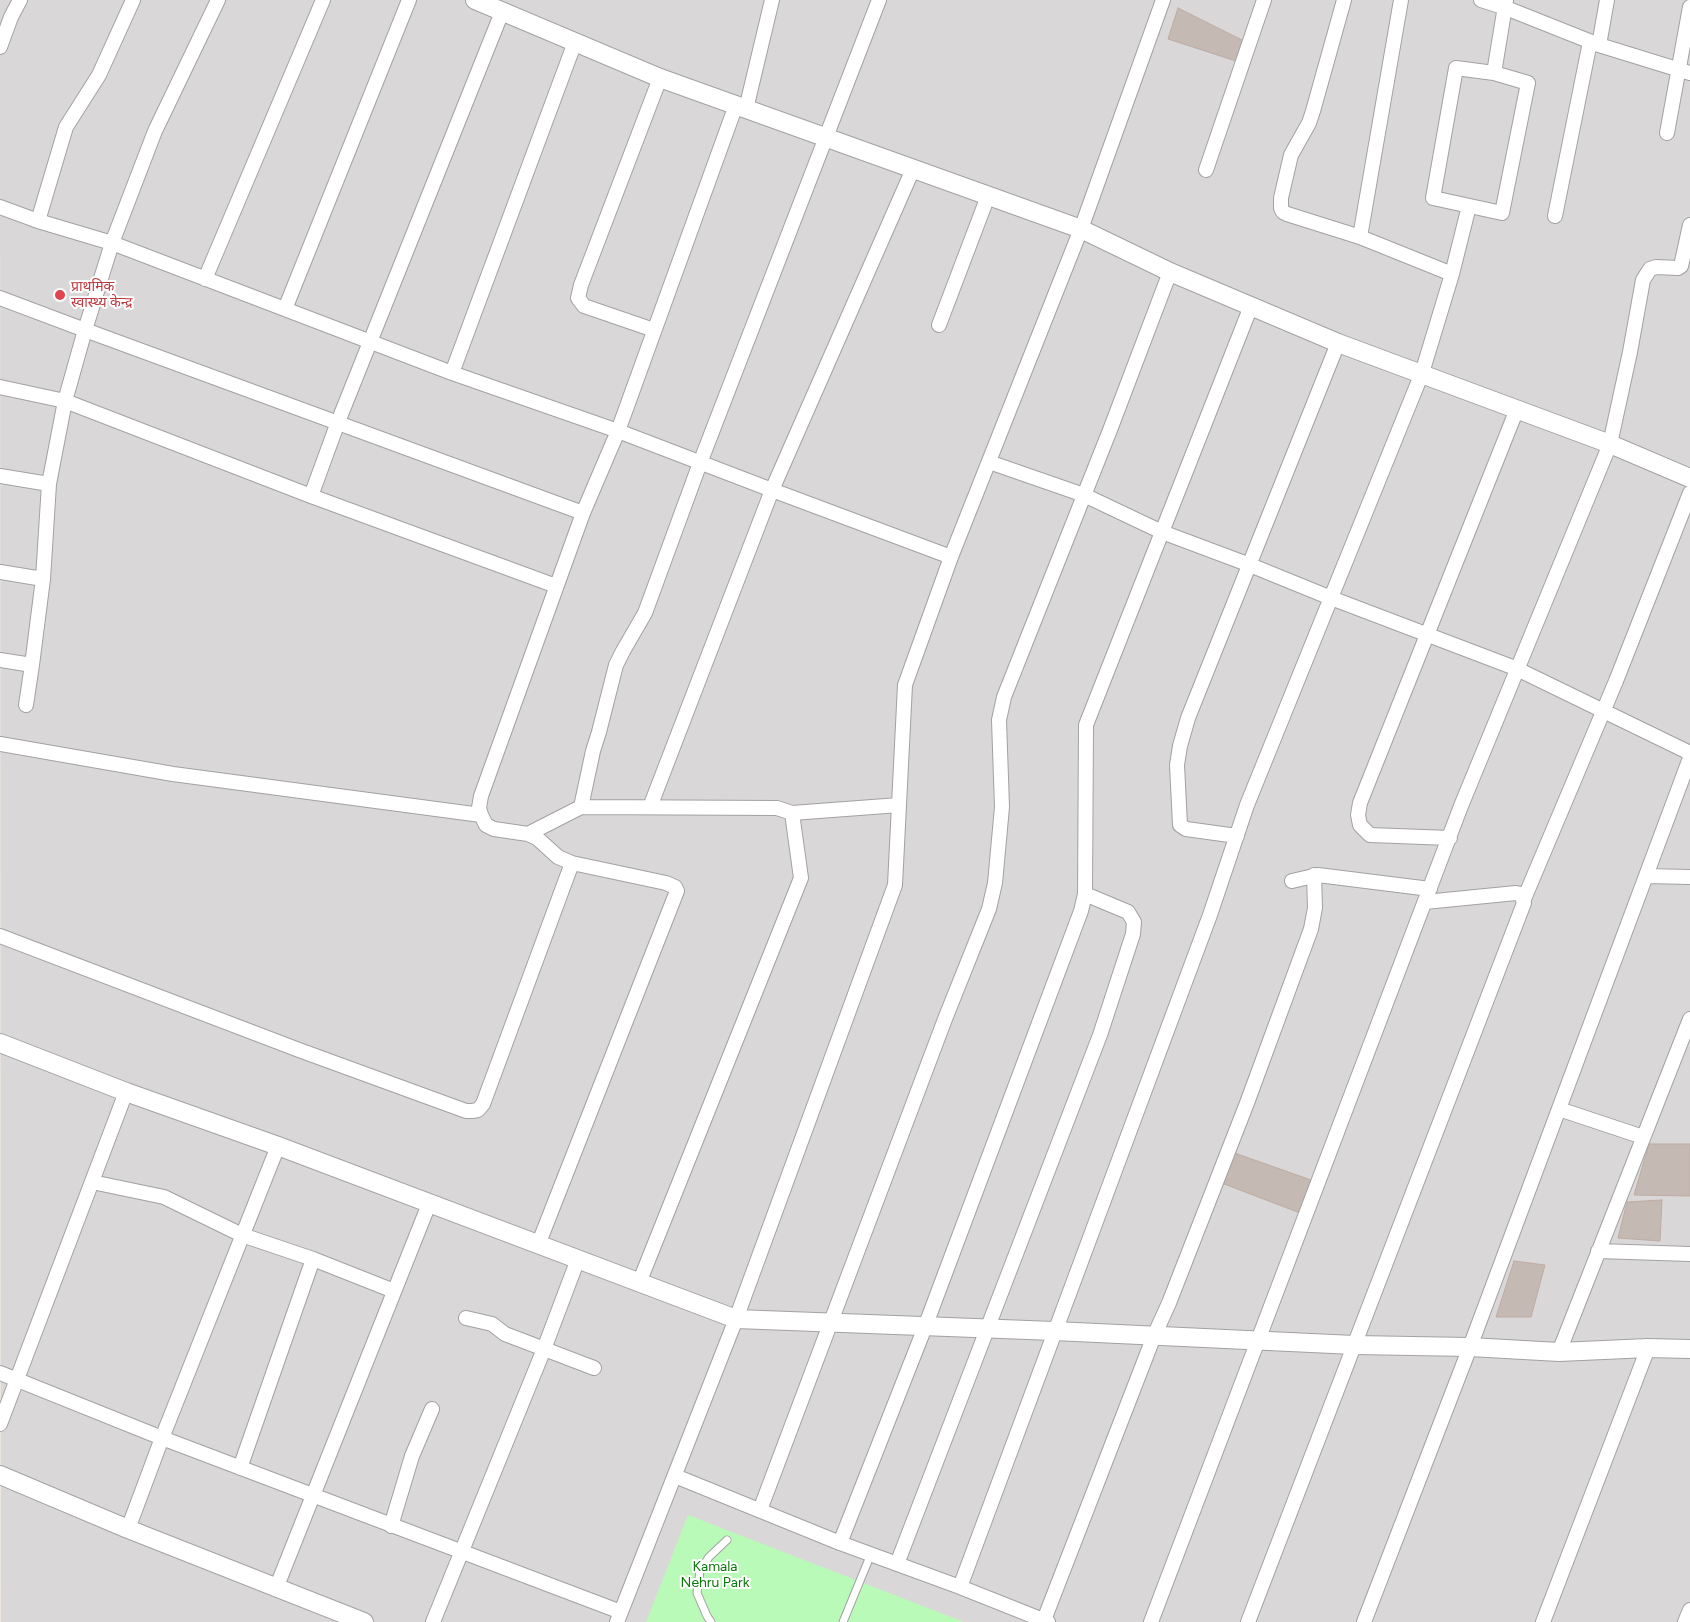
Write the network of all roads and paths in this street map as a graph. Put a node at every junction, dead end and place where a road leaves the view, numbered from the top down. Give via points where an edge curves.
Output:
1 (20, 0) edge
2 (133, 0) edge
3 (218, 0) edge
4 (323, 0) edge
5 (409, 0) edge
6 (772, 0) edge
7 (879, 0) edge
8 (1164, 0) edge
9 (1264, 0) edge
10 (1344, 0) edge
11 (1400, 0) edge
12 (1481, 0) edge
13 (1607, 0) edge
14 (490, 4) edge
15 (1506, 4) edge
16 (1690, 7) edge
17 (575, 42) junction
18 (1594, 44) junction
19 (0, 47) edge
20 (1684, 72) edge
21 (1494, 73) junction
22 (660, 78) junction
23 (741, 107) junction
24 (1667, 133) dead end
25 (826, 138) junction
26 (913, 169) junction
27 (1206, 170) dead end
28 (988, 196) junction
29 (1469, 206) junction
30 (0, 207) edge
31 (1556, 216) dead end
32 (38, 221) junction
33 (1690, 225) edge
34 (1081, 229) junction
35 (1360, 237) junction
36 (112, 243) junction
37 (1170, 272) junction
38 (1452, 274) junction
39 (205, 279) junction
40 (0, 298) edge
41 (1252, 306) junction
42 (285, 309) junction
43 (939, 325) dead end
44 (84, 330) junction
45 (654, 330) junction
46 (370, 342) junction
47 (1338, 343) junction
48 (452, 373) junction
49 (1422, 374) junction
50 (0, 387) edge
51 (65, 400) junction
52 (1517, 409) junction
53 (338, 422) junction
54 (618, 431) junction
55 (1610, 444) junction
56 (989, 462) junction
57 (700, 463) junction
58 (0, 476) edge
59 (1690, 478) edge
60 (49, 484) junction
61 (772, 490) junction
62 (1690, 493) edge
63 (1084, 495) junction
64 (311, 496) junction
65 (583, 513) junction
66 (1162, 532) junction
67 (951, 557) junction
68 (1250, 565) junction
69 (0, 572) edge
70 (43, 579) junction
71 (556, 586) junction
72 (1331, 598) junction
73 (1427, 634) junction
74 (0, 660) edge
75 (32, 666) junction
76 (1518, 670) junction
77 (26, 705) dead end
78 (1603, 712) junction
79 (0, 744) edge
80 (1690, 753) edge
81 (1690, 758) edge
82 (899, 805) junction
83 (581, 807) junction
84 (650, 808) junction
85 (792, 813) junction
86 (480, 815) junction
87 (528, 834) junction
88 (1237, 836) junction
89 (1450, 838) junction
90 (572, 863) junction
91 (1314, 875) junction
92 (1646, 876) junction
93 (1690, 876) edge
94 (1292, 880) dead end
95 (1430, 889) junction
96 (1084, 894) junction
97 (1524, 899) junction
98 (1425, 902) junction
99 (0, 936) edge
100 (1690, 1020) edge
101 (0, 1043) edge
102 (1685, 1044) edge
103 (126, 1092) junction
104 (1559, 1108) junction
105 (1643, 1137) junction
106 (278, 1146) junction
107 (92, 1182) junction
108 (429, 1204) junction
109 (242, 1235) junction
110 (538, 1245) junction
111 (1598, 1251) junction
112 (1690, 1254) edge
113 (313, 1259) junction
114 (578, 1259) junction
115 (639, 1283) junction
116 (394, 1291) junction
117 (466, 1318) dead end
118 (736, 1319) junction
119 (831, 1323) junction
120 (925, 1327) junction
121 (988, 1329) junction
122 (1054, 1331) junction
123 (1154, 1336) junction
124 (1259, 1340) junction
125 (1354, 1345) junction
126 (1470, 1347) junction
127 (1648, 1348) junction
128 (544, 1349) junction
129 (1690, 1349) edge
130 (1559, 1352) junction
131 (594, 1368) dead end
132 (0, 1373) edge
133 (17, 1379) junction
134 (432, 1409) dead end
135 (0, 1424) edge
136 (162, 1438) junction
137 (240, 1468) junction
138 (0, 1475) edge
139 (675, 1476) junction
140 (313, 1496) junction
141 (760, 1510) junction
142 (391, 1526) junction
143 (128, 1529) junction
144 (727, 1540) dead end
145 (840, 1543) junction
146 (460, 1552) junction
147 (871, 1554) junction
148 (897, 1564) junction
149 (277, 1586) junction
150 (960, 1587) junction
151 (1690, 1610) edge
152 (619, 1617) edge
153 (1046, 1621) edge
154 (364, 1622) edge
155 (433, 1622) edge
156 (711, 1622) edge
157 (843, 1622) edge
158 (1151, 1622) edge
159 (1248, 1622) edge
160 (1364, 1622) edge
161 (1543, 1622) edge
162 (1685, 1622) edge

1 - 19 street
2 - 32 street via 98,75 66,127
3 - 36 street via 155,131
4 - 39 street
5 - 42 street
6 - 23 street
7 - 25 street
8 - 34 street
9 - 27 street
10 - 35 street via 1309,123 1291,155 1280,203 1287,214
11 - 35 street
12 - 15 street
13 - 18 street
14 - 17 street
14 - 46 street
15 - 18 street
15 - 21 street
16 - 20 street
17 - 22 street
17 - 48 street
18 - 20 street
18 - 31 street
20 - 24 street
21 - 29 street via 1528,82 1502,213
21 - 29 street via 1456,68 1433,198
22 - 23 street
22 - 45 street via 580,285 578,298 584,306
23 - 25 street
23 - 45 street
25 - 26 street
25 - 57 street
26 - 28 street
26 - 61 street
28 - 34 street
28 - 43 street
29 - 38 street
30 - 32 street
32 - 36 street
33 - 55 street via 1681,266 1650,269 1643,280
34 - 37 street
34 - 56 street
35 - 38 street
36 - 39 street
36 - 44 street
37 - 41 street
37 - 63 street
38 - 49 street
39 - 42 street
40 - 44 street
41 - 47 street
41 - 66 street
42 - 46 street
44 - 51 street
44 - 53 street
45 - 54 street
46 - 48 street
46 - 53 street
47 - 49 street
47 - 68 street
48 - 54 street
49 - 52 street
49 - 72 street
50 - 51 street
51 - 60 street
51 - 64 street
52 - 55 street
52 - 73 street
53 - 64 street
53 - 65 street
54 - 57 street
54 - 65 street
55 - 59 street
55 - 76 street
56 - 63 street
56 - 67 street
57 - 61 street
57 - 83 street via 645,613 616,665 592,751
58 - 60 street
60 - 70 street
61 - 67 street
61 - 84 street
62 - 78 street
63 - 66 street
63 - 119 street via 1004,697 999,720 1002,807 995,883 989,909
64 - 71 street
65 - 71 street
66 - 68 street
66 - 96 street via 1086,725
67 - 82 street via 905,685
68 - 72 street
68 - 88 street via 1188,718 1177,765 1180,825 1186,829
69 - 70 street
70 - 75 street
71 - 86 street via 481,796
72 - 73 street
72 - 88 street
73 - 76 street
73 - 89 street via 1358,815 1360,825 1370,835
74 - 75 street
75 - 77 street
76 - 78 street
76 - 89 street
78 - 80 street
78 - 97 street
79 - 86 street via 173,774
81 - 92 street
82 - 85 street
82 - 118 street via 895,886
83 - 84 street
83 - 87 street
84 - 85 street via 777,808
85 - 115 street via 801,878
86 - 87 street via 486,825 494,829
87 - 90 street via 558,857
88 - 122 street
89 - 95 street
90 - 99 street via 483,1104 472,1111 299,1050
90 - 110 street via 666,882 677,891
91 - 94 street
91 - 95 street
91 - 123 street via 1315,908 1311,929 1247,1103
92 - 93 street
92 - 104 street
95 - 98 street
96 - 120 street via 1078,920
96 - 121 street via 1128,912 1134,922 1134,934
97 - 98 street via 1522,894 1516,893
97 - 125 street
98 - 124 street
100 - 102 street
101 - 103 street
102 - 105 street
103 - 106 street
103 - 107 street
104 - 105 street
104 - 126 street
105 - 111 street
106 - 108 street
106 - 109 street
107 - 109 street via 164,1197
107 - 133 street
108 - 110 street
108 - 116 street
109 - 113 street
109 - 136 street
110 - 114 street
111 - 112 street
111 - 130 street
113 - 116 street
113 - 137 street
114 - 115 street
114 - 128 street
115 - 118 street
116 - 140 street
117 - 128 street via 492,1324 505,1334
118 - 119 street
118 - 139 street
119 - 120 street
119 - 141 street
120 - 121 street
120 - 145 street
121 - 122 street
121 - 148 street
122 - 123 street
122 - 150 street
123 - 124 street
123 - 153 street
124 - 125 street
124 - 158 street
125 - 126 street
125 - 159 street
126 - 130 street
126 - 160 street
127 - 129 street
127 - 130 street
127 - 161 street
128 - 131 street
128 - 146 street
132 - 133 street
133 - 135 street
133 - 136 street
134 - 142 street via 412,1456
136 - 137 street
136 - 143 street
137 - 140 street
138 - 143 street
139 - 141 street
139 - 152 street
140 - 142 street
140 - 149 street
141 - 145 street
142 - 146 street
143 - 149 street
144 - 156 lane via 700,1571 697,1594
145 - 147 street
146 - 152 street
146 - 155 street
147 - 148 street
147 - 157 lane
148 - 150 street
149 - 154 street
150 - 153 street
151 - 162 street

